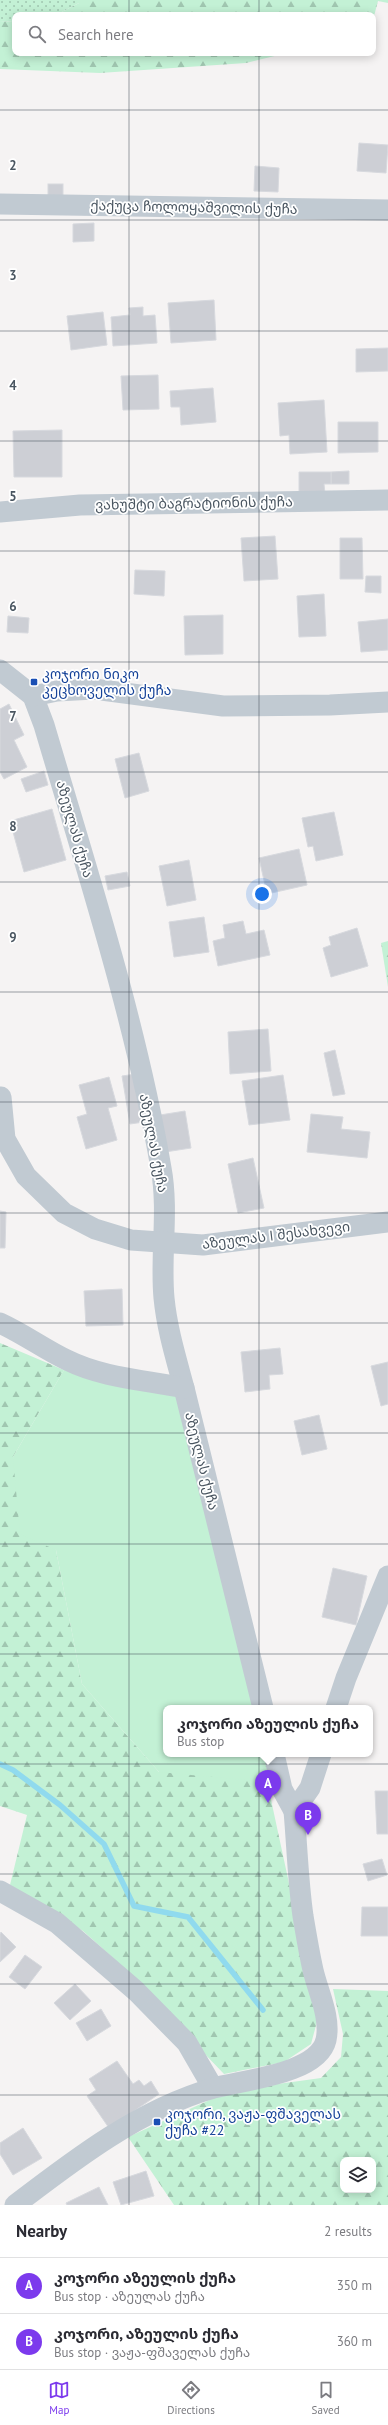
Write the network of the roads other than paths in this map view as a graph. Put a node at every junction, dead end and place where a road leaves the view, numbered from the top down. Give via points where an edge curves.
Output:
1 (0, 204) edge
2 (388, 210) edge
3 (388, 500) edge
4 (0, 512) edge
5 (0, 670) edge
6 (33, 696) junction
7 (388, 702) edge
8 (1, 1097) dead end
9 (388, 1222) edge
10 (164, 1243) junction
11 (0, 1323) edge
12 (184, 1388) junction
13 (388, 1576) edge
14 (262, 1705) edge
15 (337, 1705) edge
16 (275, 1757) edge
17 (320, 1757) edge
18 (294, 1810) junction
19 (0, 1891) edge
20 (213, 2088) junction
21 (14, 2205) edge

1 - 2 street, ქაქუცა ჩოლოყაშვილის ქუჩა
3 - 4 street, ვახუშტი ბაგრატიონის ქუჩა via 80,505
5 - 6 street
6 - 7 street via 57,691 94,689 223,706 330,706
6 - 10 street, აზეულას ქუჩა via 44,725 124,1001 161,1168 165,1201
8 - 10 street, აზეულას I შესახვევი via 5,1139 26,1176 64,1213 94,1229 131,1240
9 - 10 street, აზეულას I შესახვევი via 203,1245
10 - 12 street, აზეულას ქუჩა via 164,1296 170,1340
11 - 12 street via 23,1333 67,1360 94,1371
12 - 14 street, აზეულას ქუჩა
13 - 15 street
16 - 18 street via 282,1789
17 - 18 street via 310,1788
18 - 20 street via 303,1914 313,1970 327,2023 326,2041 320,2054 306,2064
19 - 20 street via 58,1923 136,1991 187,2044
20 - 21 street via 175,2102 125,2128 66,2166

